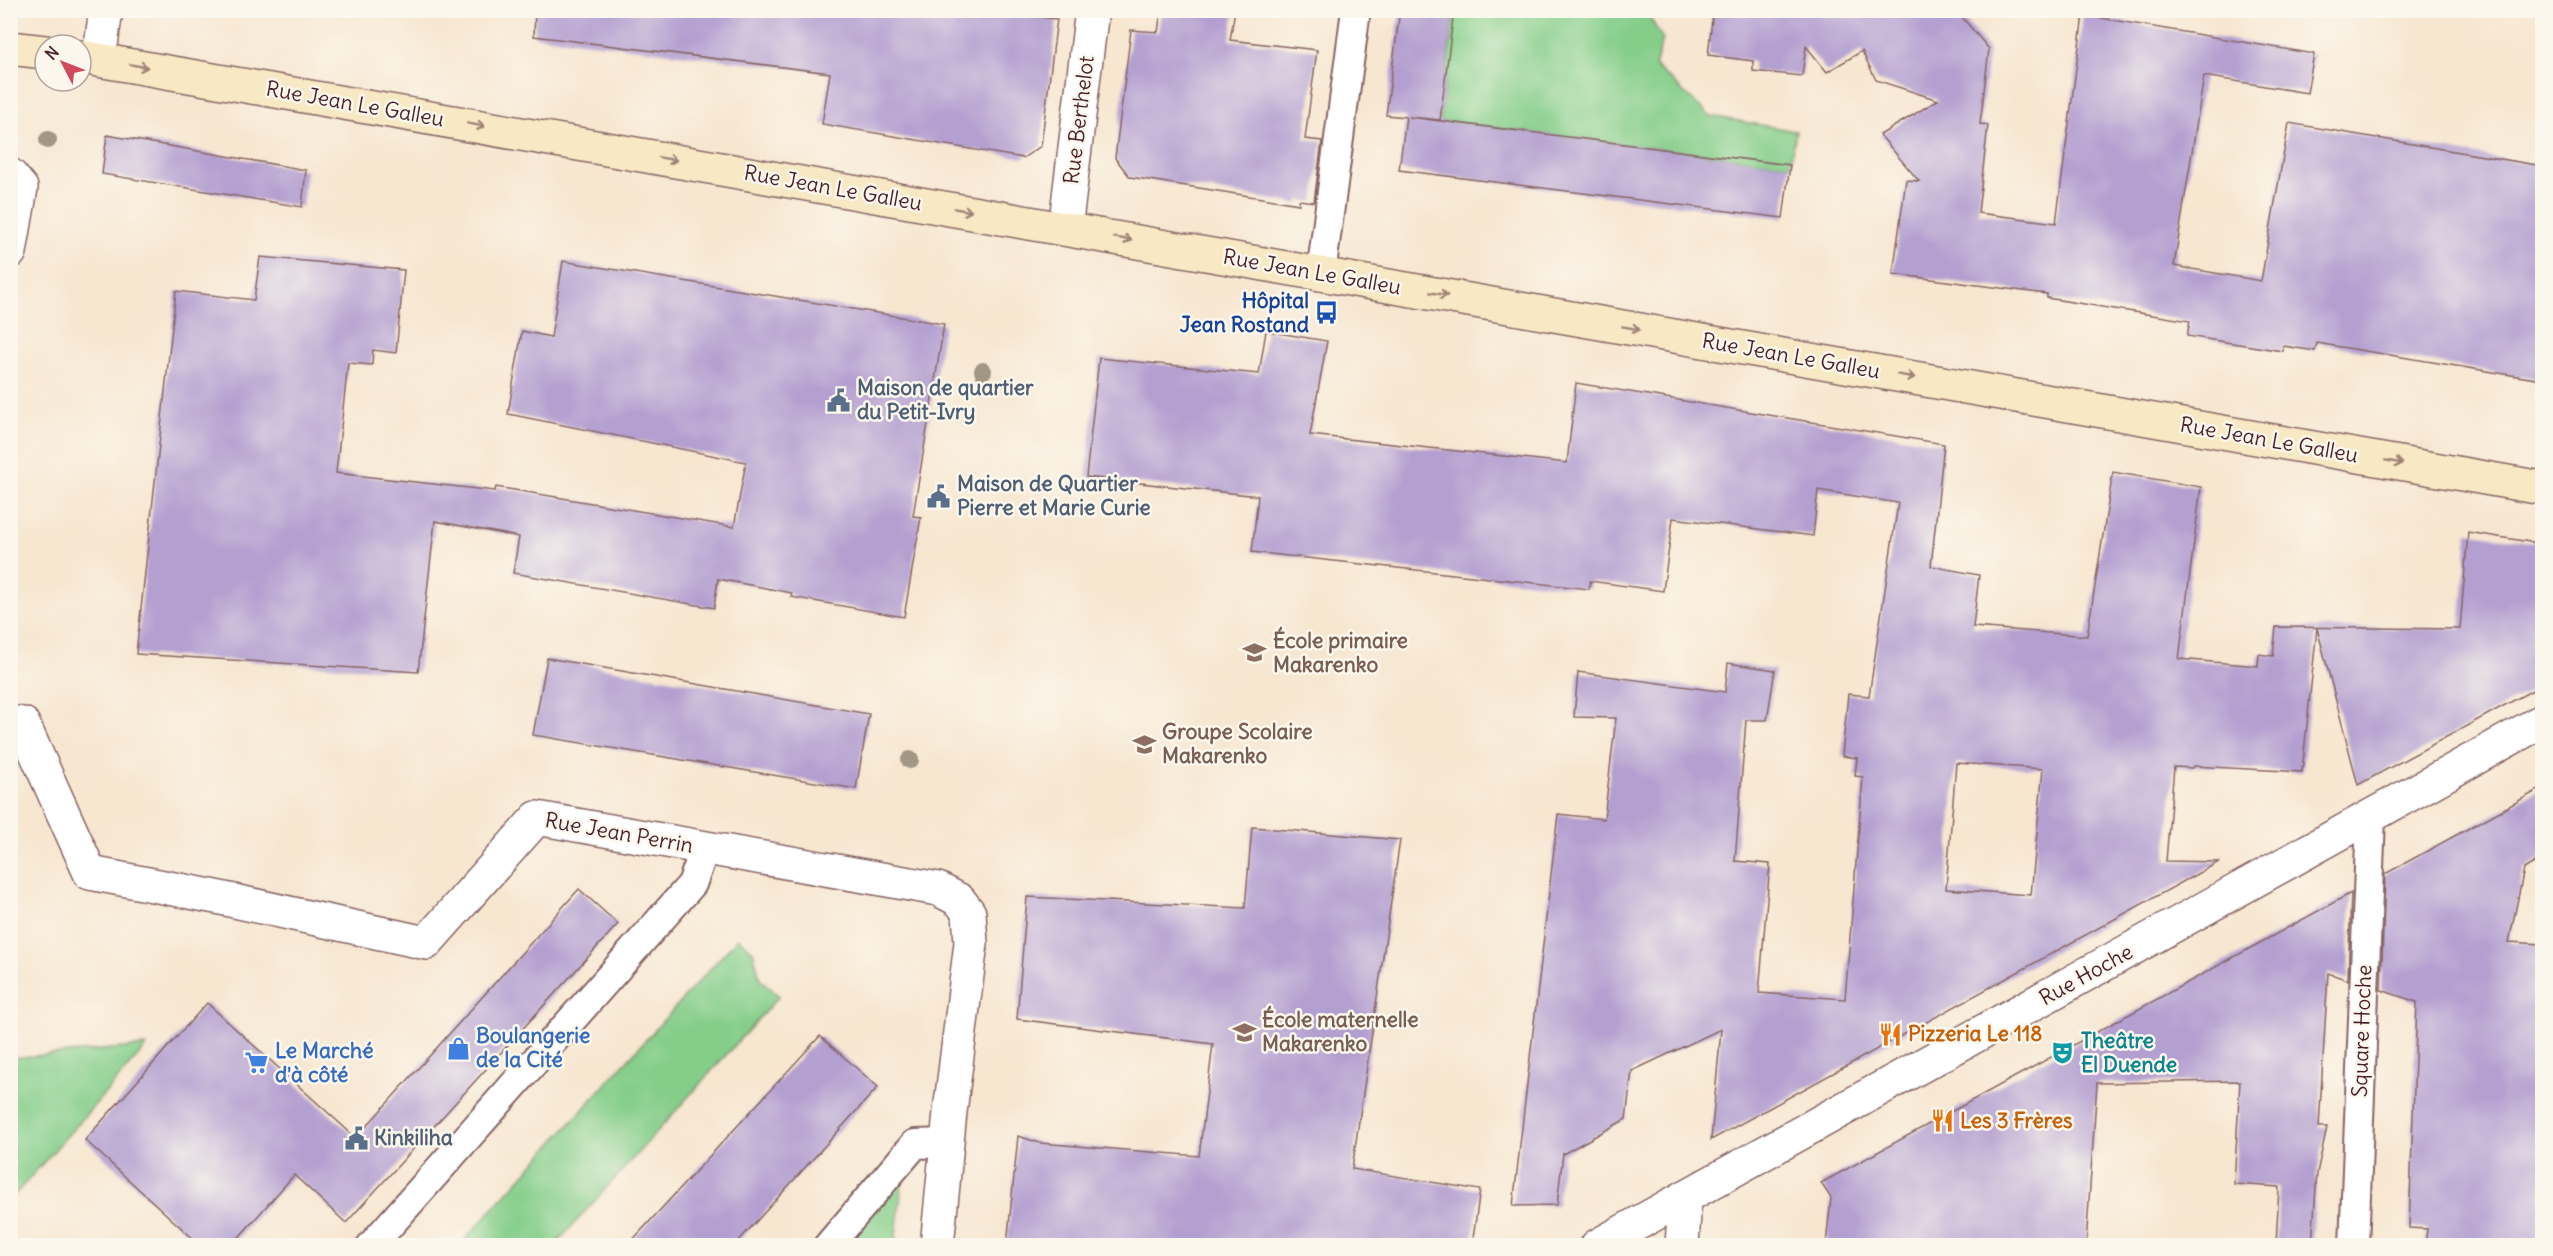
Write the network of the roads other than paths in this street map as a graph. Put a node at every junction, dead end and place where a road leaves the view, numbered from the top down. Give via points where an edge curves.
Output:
1 (106, 10) edge
2 (1092, 10) edge
3 (1356, 10) edge
4 (10, 48) edge
5 (93, 49) edge
6 (33, 51) edge
7 (93, 59) edge
8 (10, 176) edge
9 (1065, 229) junction
10 (10, 252) edge
11 (1321, 274) junction
12 (2542, 488) edge
13 (2542, 721) edge
14 (10, 722) edge
15 (2371, 817) junction
16 (705, 848) junction
17 (947, 1143) junction
18 (1685, 1197) junction
19 (371, 1245) edge
20 (828, 1245) edge
21 (937, 1245) edge
22 (1597, 1245) edge
23 (1682, 1245) edge
24 (2354, 1245) edge

1 - 5 street
2 - 9 street, Rue Berthelot
3 - 11 lane
4 - 6 main road
7 -> 9 main road, Rue Jean Le Galleu
8 - 10 street via 21,188
9 -> 11 main road, Rue Jean Le Galleu
11 -> 12 main road, Rue Jean Le Galleu
13 - 15 street, Rue Hoche
14 - 16 street, Rue Jean Perrin via 22,724 90,873 426,943 537,818
15 - 18 street, Rue Hoche
15 - 24 lane, Square Hoche
16 - 17 street, Rue Jean Perrin via 938,889 959,900 969,913 971,943
16 - 19 lane via 692,884
17 - 20 lane via 915,1144
17 - 21 street, Rue Jean Perrin
18 - 22 street, Rue Hoche
18 - 23 street

